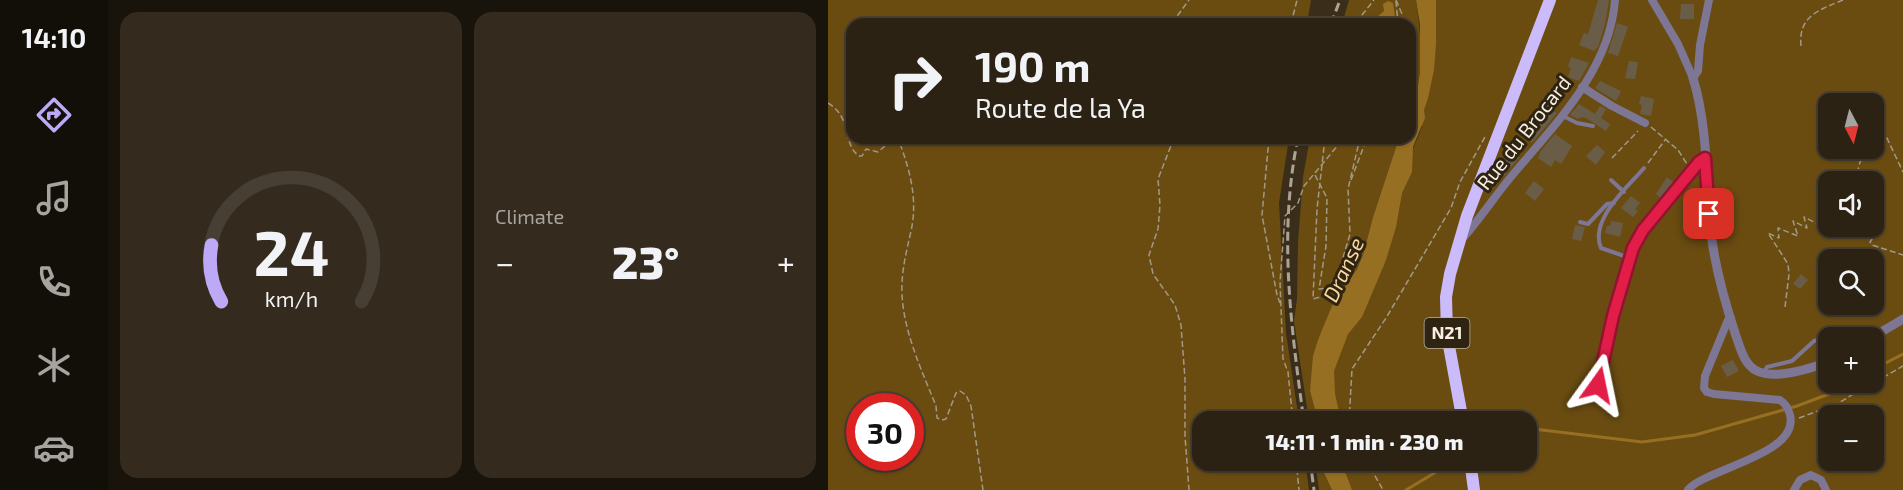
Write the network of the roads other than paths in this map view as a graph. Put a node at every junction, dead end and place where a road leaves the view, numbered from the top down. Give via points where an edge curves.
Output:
1 (1550, 0) edge
2 (1614, 0) edge
3 (1652, 0) edge
4 (1709, 0) edge
5 (1693, 78) junction
6 (1582, 87) junction
7 (1563, 116) junction
8 (1645, 123) road end
9 (1593, 126) dead end
10 (1705, 158) junction
11 (1644, 168) road end
12 (1611, 180) dead end
13 (1624, 192) junction
14 (1614, 203) junction
15 (1580, 222) dead end
16 (1457, 245) junction
17 (1630, 258) junction
18 (1731, 318) junction
19 (1903, 319) edge
20 (1884, 330) edge
21 (1818, 340) edge
22 (1818, 364) edge
23 (1764, 373) junction
24 (1598, 385) dead end
25 (1461, 411) edge
26 (1471, 471) edge
27 (1473, 487) edge
28 (1688, 490) edge
29 (1794, 490) edge
30 (1826, 490) edge

1 - 16 main road, N21
2 - 6 street, Rue du Brocard via 1606,39
3 - 5 street
4 - 5 street via 1698,71
5 - 10 street
6 - 7 street, Rue du Brocard
6 - 8 street
7 - 9 lane
7 - 16 street, Rue du Brocard
10 - 17 street via 1640,234
10 - 18 street via 1713,245
11 - 13 lane
12 - 13 lane
13 - 14 lane
14 - 15 lane via 1607,204 1587,224
14 - 17 lane via 1601,222 1599,243 1604,250
16 - 25 main road, N21 via 1448,285 1446,322
17 - 24 street
18 - 23 street via 1750,366
18 - 28 street via 1705,376 1705,390 1776,400 1786,405 1789,430 1776,443 1738,466
19 - 20 street
21 - 23 lane via 1792,361 1767,367
22 - 23 street
26 - 27 main road
29 - 30 street via 1800,480 1811,475 1821,480

